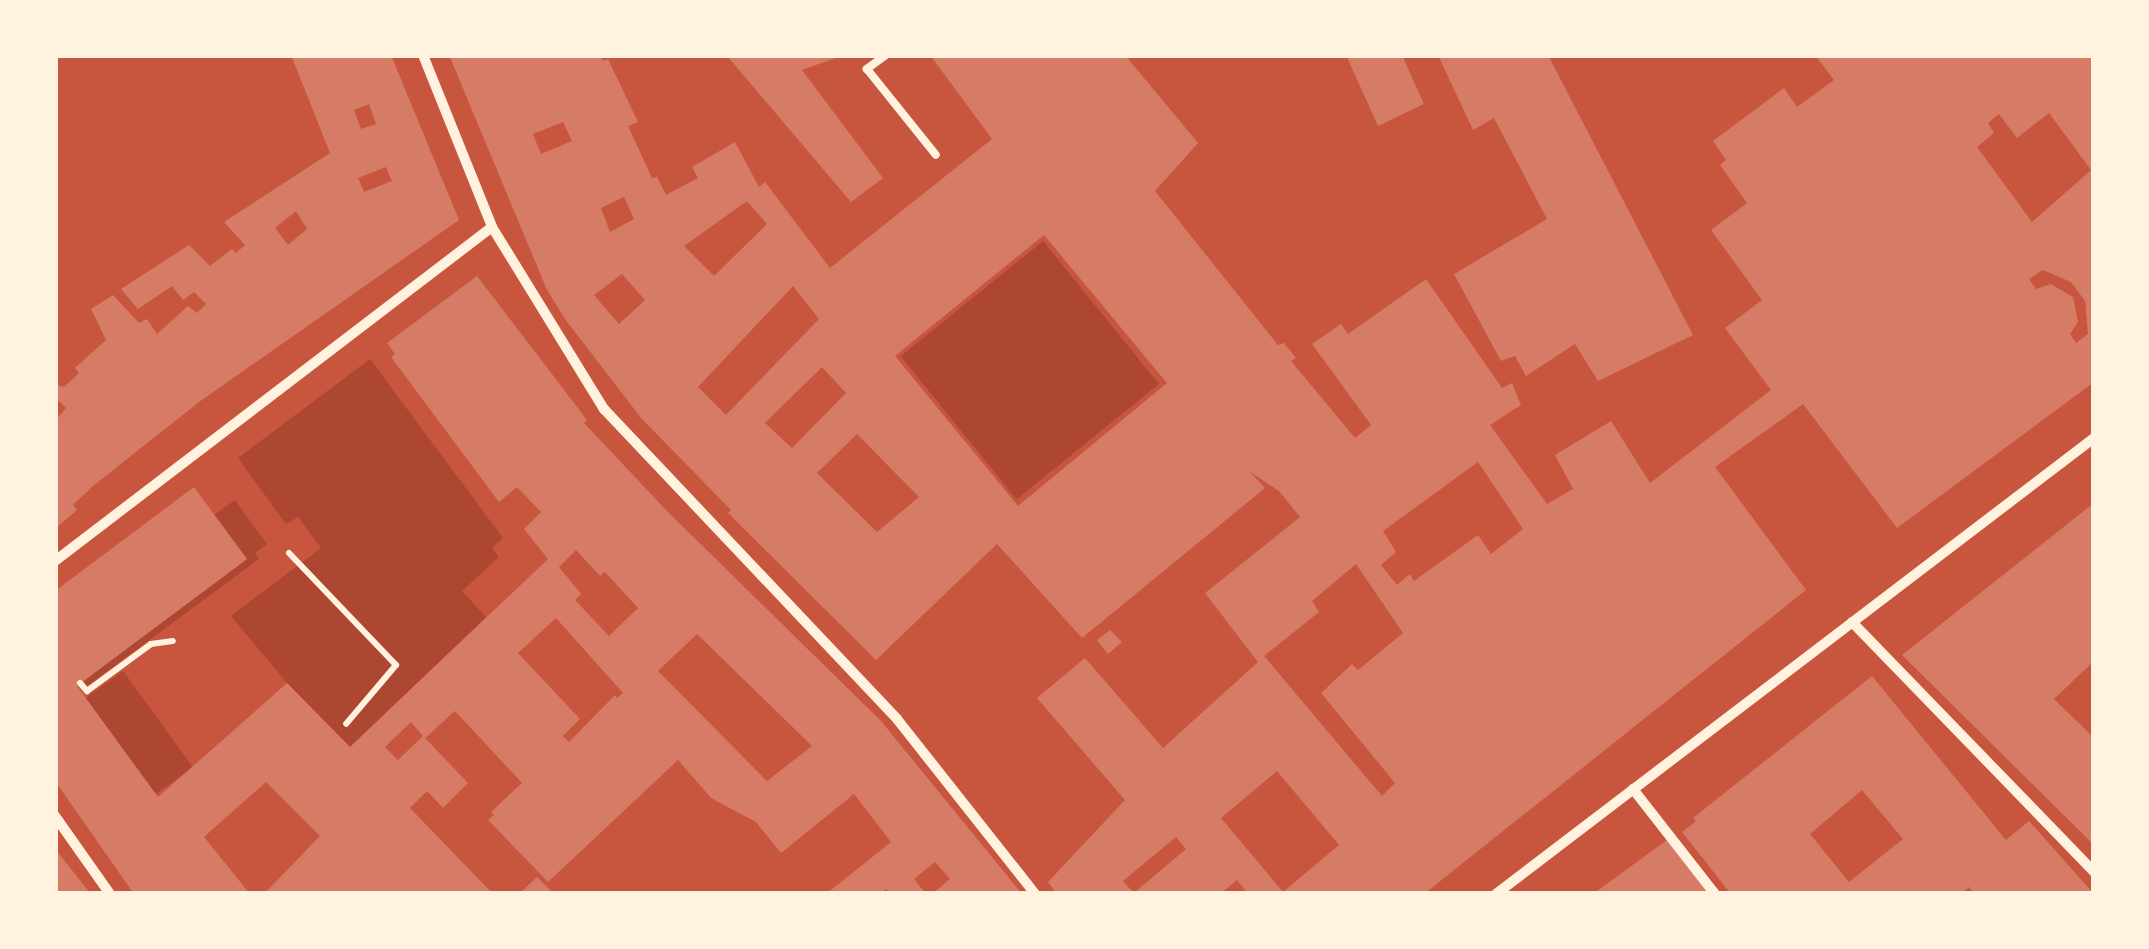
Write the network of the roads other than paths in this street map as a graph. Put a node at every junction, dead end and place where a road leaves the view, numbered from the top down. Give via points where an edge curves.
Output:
1 (423, 55) edge
2 (886, 55) edge
3 (936, 155) dead end
4 (492, 227) junction
5 (2094, 438) edge
6 (55, 561) edge
7 (1852, 622) junction
8 (1633, 789) junction
9 (55, 816) edge
10 (2094, 872) edge
11 (110, 894) edge
12 (1034, 894) edge
13 (1496, 894) edge
14 (1715, 894) edge

1 - 4 street
2 - 3 lane via 867,69
4 - 6 street
4 - 12 street via 604,410 897,719
5 - 7 street
7 - 8 street
7 - 10 street
8 - 13 street
8 - 14 street
9 - 11 street

